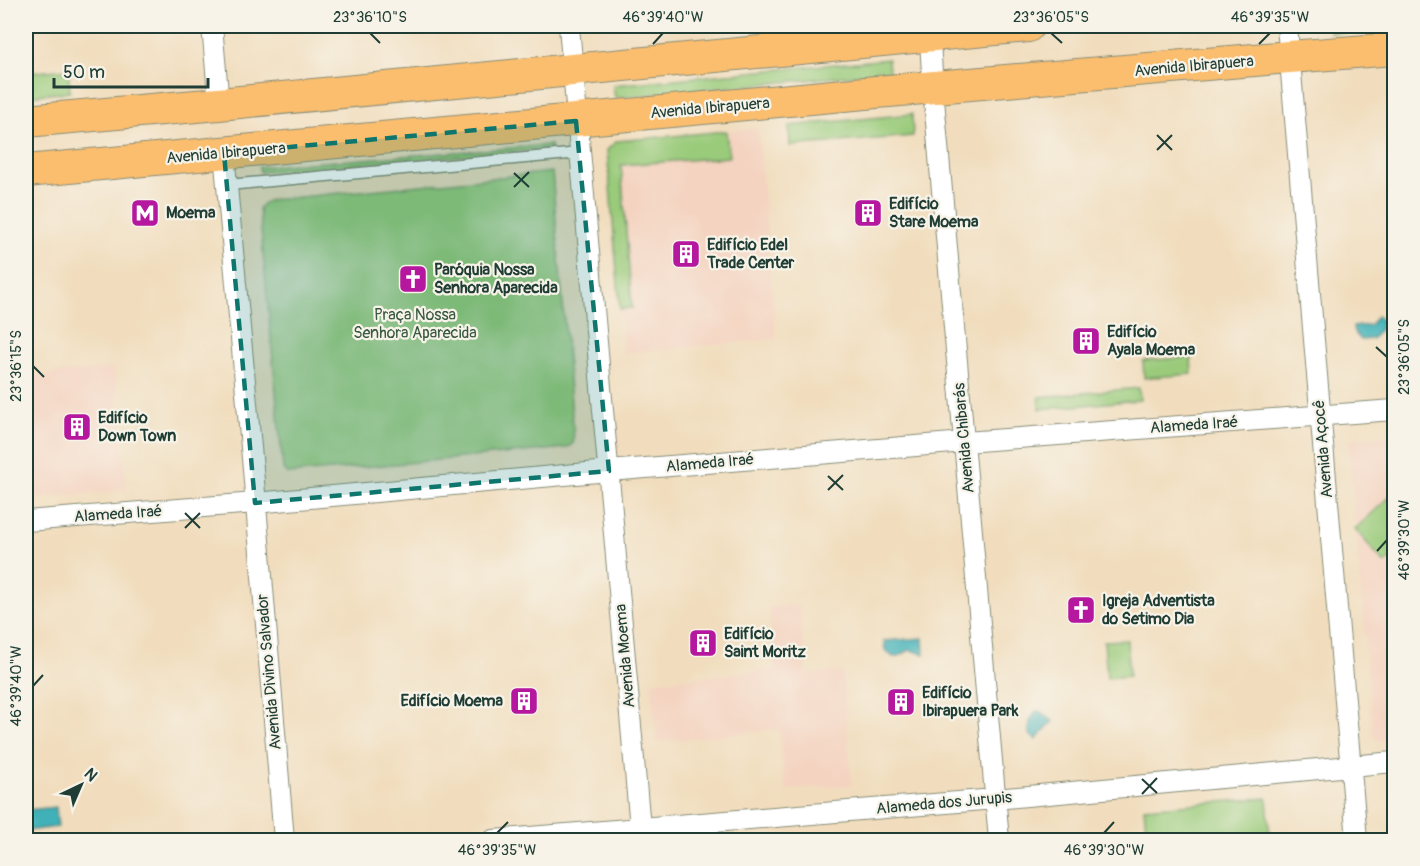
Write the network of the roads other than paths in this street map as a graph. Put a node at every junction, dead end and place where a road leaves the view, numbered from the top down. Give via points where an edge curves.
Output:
1 (212, 26) edge
2 (569, 26) edge
3 (1028, 26) edge
4 (1287, 26) edge
5 (930, 30) edge
6 (1395, 50) edge
7 (1289, 57) junction
8 (573, 70) junction
9 (933, 88) junction
10 (219, 104) junction
11 (26, 121) edge
12 (576, 121) junction
13 (224, 153) junction
14 (579, 153) junction
15 (26, 171) edge
16 (228, 185) junction
17 (1395, 410) edge
18 (1320, 416) junction
19 (965, 442) junction
20 (609, 471) junction
21 (255, 503) junction
22 (26, 521) edge
23 (1395, 762) edge
24 (1351, 766) junction
25 (995, 799) junction
26 (640, 834) edge
27 (284, 840) edge
28 (493, 840) edge
29 (999, 840) edge
30 (1357, 840) edge

1 - 10 street
2 - 8 street
3 - 5 main road
4 - 7 street, Avenida Açocê
5 - 8 main road
5 - 9 street, Avenida Chibarás
6 - 7 main road, Avenida Ibirapuera
7 - 9 main road, Avenida Ibirapuera
7 - 18 street, Avenida Açocê
8 - 10 main road
8 - 12 street
9 - 12 main road, Avenida Ibirapuera
9 - 19 street, Avenida Chibarás
10 - 11 main road
12 - 13 main road, Avenida Ibirapuera
12 - 14 street
13 - 15 main road, Avenida Ibirapuera
13 - 16 street
14 - 16 lane, Avenida Ibirapuera
14 - 20 street
16 - 21 street
17 - 18 street, Alameda Iraé
18 - 19 street, Alameda Iraé
18 - 24 street, Avenida Açocê
19 - 20 street, Alameda Iraé
19 - 25 street, Avenida Chibarás
20 - 21 street, Alameda Iraé
20 - 26 street, Avenida Moema
21 - 22 street, Alameda Iraé
21 - 27 street, Avenida Divino Salvador
23 - 24 street, Alameda dos Jurupis
24 - 25 street, Alameda dos Jurupis
24 - 30 street, Avenida Açocê
25 - 26 street, Alameda dos Jurupis
25 - 29 street, Avenida Chibarás
26 - 28 street, Alameda dos Jurupis

